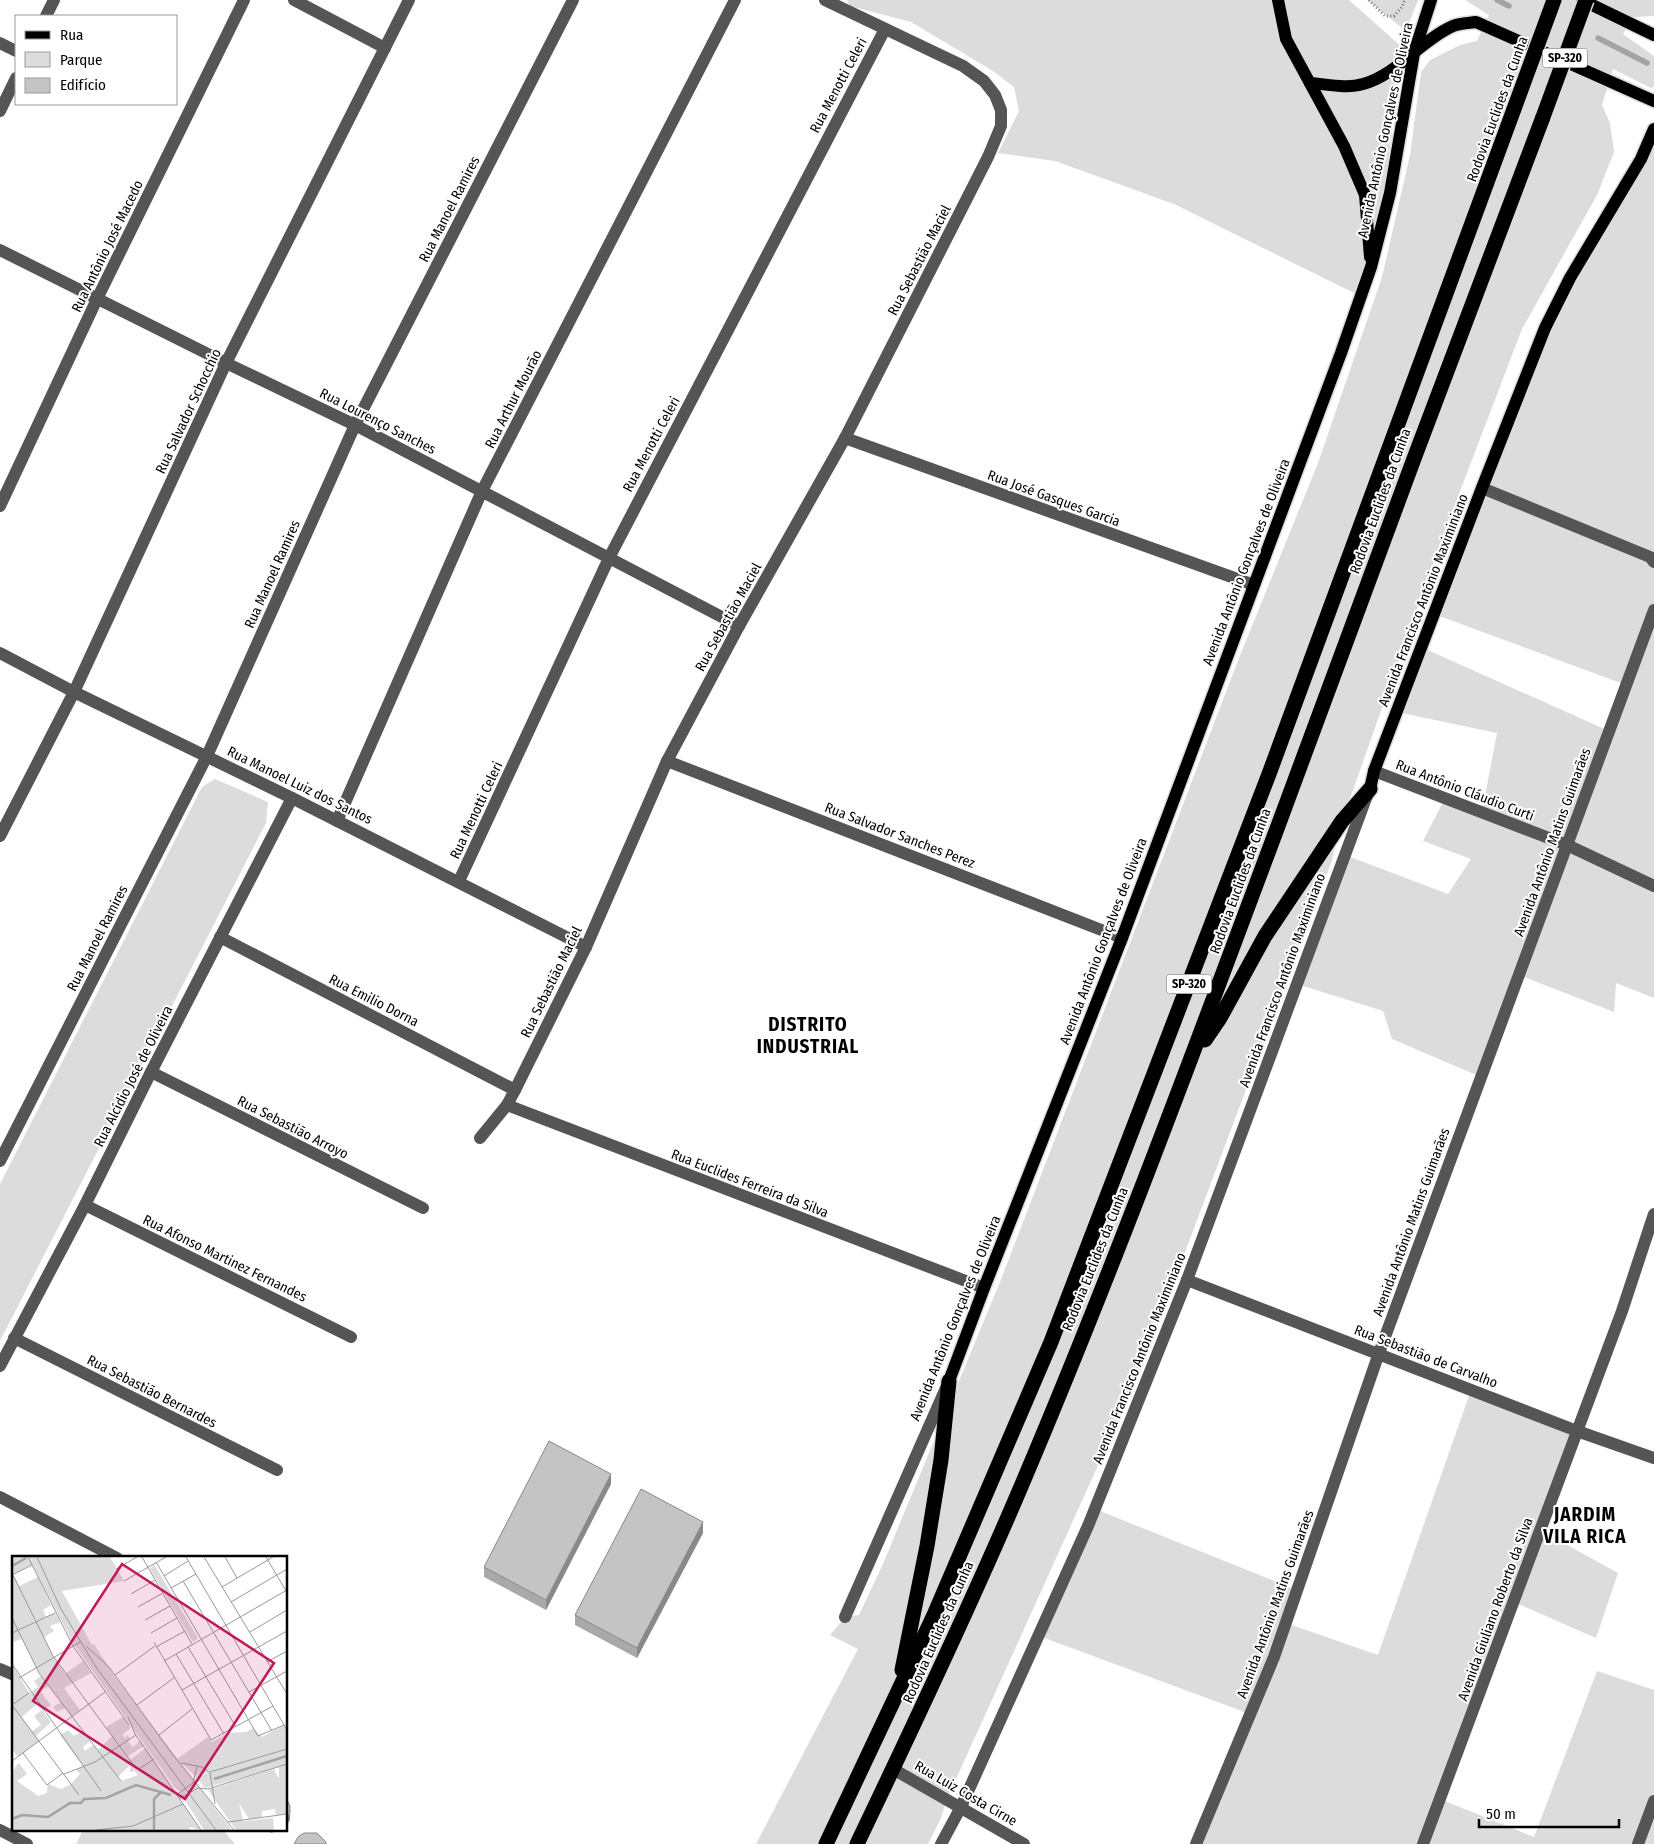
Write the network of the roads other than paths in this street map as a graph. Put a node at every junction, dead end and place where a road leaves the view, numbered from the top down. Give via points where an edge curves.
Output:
1 (54, 0) edge
2 (244, 0) edge
3 (294, 0) edge
4 (409, 0) edge
5 (573, 0) edge
6 (734, 0) edge
7 (825, 0) edge
8 (1278, 0) edge
9 (1431, 0) edge
10 (1554, 0) edge
11 (1582, 0) edge
12 (1586, 0) edge
13 (46, 15) edge
14 (885, 29) junction
15 (1654, 35) edge
16 (0, 43) edge
17 (385, 48) junction
18 (15, 51) edge
19 (1414, 53) junction
20 (15, 80) edge
21 (1310, 82) junction
22 (1654, 101) edge
23 (0, 111) edge
24 (1654, 129) edge
25 (0, 250) edge
26 (1371, 267) junction
27 (97, 299) junction
28 (226, 363) junction
29 (355, 425) junction
30 (845, 438) junction
31 (1482, 488) junction
32 (482, 491) junction
33 (0, 506) edge
34 (609, 558) junction
35 (1654, 562) edge
36 (1254, 585) junction
37 (1654, 610) edge
38 (739, 626) junction
39 (0, 653) edge
40 (74, 692) junction
41 (207, 756) junction
42 (667, 761) junction
43 (1374, 771) junction
44 (1370, 788) junction
45 (292, 798) junction
46 (337, 821) junction
47 (0, 836) edge
48 (1567, 845) junction
49 (459, 881) junction
50 (1654, 886) edge
51 (220, 937) junction
52 (1122, 938) junction
53 (586, 947) junction
54 (1190, 1062) junction
55 (151, 1072) junction
56 (514, 1090) junction
57 (507, 1106) junction
58 (480, 1138) dead end
59 (0, 1160) edge
60 (85, 1205) junction
61 (423, 1208) dead end
62 (1654, 1214) edge
63 (1187, 1280) junction
64 (984, 1288) junction
65 (350, 1337) dead end
66 (14, 1338) junction
67 (1379, 1353) junction
68 (0, 1366) edge
69 (949, 1381) junction
70 (1577, 1431) junction
71 (1654, 1458) edge
72 (277, 1470) dead end
73 (0, 1497) edge
74 (114, 1556) edge
75 (845, 1617) dead end
76 (0, 1668) edge
77 (12, 1674) edge
78 (896, 1699) junction
79 (893, 1769) junction
80 (1654, 1801) edge
81 (961, 1807) junction
82 (0, 1830) edge
83 (27, 1844) edge
84 (826, 1844) edge
85 (857, 1844) edge
86 (941, 1844) edge
87 (1024, 1844) edge
88 (1196, 1844) edge
89 (1423, 1844) edge
90 (1638, 1844) edge

1 - 13 street
2 - 27 street, Rua Antônio José Macedo
3 - 17 street
4 - 17 street, Rua Salvador Schocchio
5 - 29 street, Rua Manoel Ramires
6 - 32 street, Rua Arthur Mourão
7 - 14 street
8 - 21 main road, Avenida Antônio Gonçalves de Oliveira via 1286,39
9 - 19 main road, Avenida Antônio Gonçalves de Oliveira
10 - 78 highway, Rodovia Euclides da Cunha / SP-320, bridge via 1269,774 1051,1342
11 - 15 main road
12 - 54 highway, Rodovia Euclides da Cunha / SP-320, bridge
14 - 30 street, Rua Sebastião Maciel via 963,66 984,81 1001,110 1001,126
14 - 34 street, Rua Menotti Celeri
16 - 18 street
17 - 28 street, Rua Salvador Schocchio
19 - 21 main road via 1362,85
19 - 22 main road via 1429,39 1455,25 1476,22
19 - 26 main road, Avenida Antônio Gonçalves de Oliveira via 1390,193
20 - 23 street
21 - 26 main road, Avenida Antônio Gonçalves de Oliveira via 1344,146 1365,195
24 - 31 main road, Avenida Francisco Antônio Maximiniano via 1641,159 1570,278 1545,328
25 - 27 street, Rua Lourenço Sanches
26 - 36 main road, Avenida Antônio Gonçalves de Oliveira
27 - 28 street, Rua Lourenço Sanches
27 - 33 street, Rua Antônio José Macedo
28 - 29 street, Rua Lourenço Sanches
28 - 40 street, Rua Salvador Schocchio
29 - 32 street, Rua Lourenço Sanches
29 - 41 street, Rua Manoel Ramires
30 - 36 street, Rua José Gasques Garcia
30 - 38 street, Rua Sebastião Maciel
31 - 35 street via 1650,557
31 - 43 main road, Avenida Francisco Antônio Maximiniano
32 - 34 street, Rua Lourenço Sanches
32 - 46 street, Rua Arthur Mourão
34 - 38 street, Rua Lourenço Sanches
34 - 49 street, Rua Menotti Celeri
36 - 52 main road, Avenida Antônio Gonçalves de Oliveira
37 - 48 street, Avenida Antônio Matins Guimarães
38 - 42 street, Rua Sebastião Maciel
39 - 40 street, Rua Manoel Luiz dos Santos
40 - 41 street, Rua Manoel Luiz dos Santos
40 - 47 street, Rua Salvador Schocchio
41 - 45 street, Rua Manoel Luiz dos Santos
41 - 59 street, Rua Manoel Ramires
42 - 52 street, Rua Salvador Sanches Perez
42 - 53 street, Rua Sebastião Maciel
43 - 44 main road, Avenida Francisco Antônio Maximiniano
43 - 48 street, Rua Antônio Cláudio Curti
44 - 54 highway via 1342,821 1265,936 1220,1018
44 - 63 street, Avenida Francisco Antônio Maximiniano
45 - 46 street, Rua Manoel Luiz dos Santos
45 - 51 street, Rua Alcídio José de Oliveira
46 - 49 street, Rua Manoel Luiz dos Santos
48 - 50 street, Rua Antônio Cláudio Curti
48 - 67 street, Avenida Antônio Matins Guimarães
49 - 53 street, Rua Manoel Luiz dos Santos
51 - 55 street, Rua Alcídio José de Oliveira
51 - 56 street, Rua Emilio Dorna
52 - 64 main road, Avenida Antônio Gonçalves de Oliveira
53 - 56 street, Rua Sebastião Maciel
54 - 79 highway, Rodovia Euclides da Cunha / SP-320 via 1017,1497
55 - 60 street, Rua Alcídio José de Oliveira
55 - 61 street, Rua Sebastião Arroyo
56 - 57 street, Rua Sebastião Maciel
57 - 58 street, Rua Sebastião Maciel
57 - 64 street, Rua Euclides Ferreira da Silva
60 - 65 street, Rua Afonso Martinez Fernandes
60 - 66 street, Rua Alcídio José de Oliveira
62 - 70 street, Avenida Giuliano Roberto da Silva
63 - 67 street, Rua Sebastião de Carvalho
63 - 81 street, Avenida Francisco Antônio Maximiniano via 1088,1526
64 - 69 main road, Avenida Antônio Gonçalves de Oliveira
66 - 68 street, Rua Alcídio José de Oliveira
66 - 72 street, Rua Sebastião Bernardes
67 - 70 street, Rua Sebastião de Carvalho
67 - 88 street, Avenida Antônio Matins Guimarães via 1274,1658
69 - 75 street, Avenida Antônio Gonçalves de Oliveira
69 - 78 highway via 929,1537
70 - 71 street, Rua Sebastião de Carvalho
70 - 89 street, Avenida Giuliano Roberto da Silva
73 - 74 street
76 - 77 street
78 - 84 highway, Rodovia Euclides da Cunha / SP-320
79 - 81 street, Rua Luiz Costa Cirne
79 - 85 highway, Rodovia Euclides da Cunha / SP-320
80 - 90 street
81 - 86 street, Avenida Francisco Antônio Maximiniano
81 - 87 street, Rua Luiz Costa Cirne
82 - 83 street

